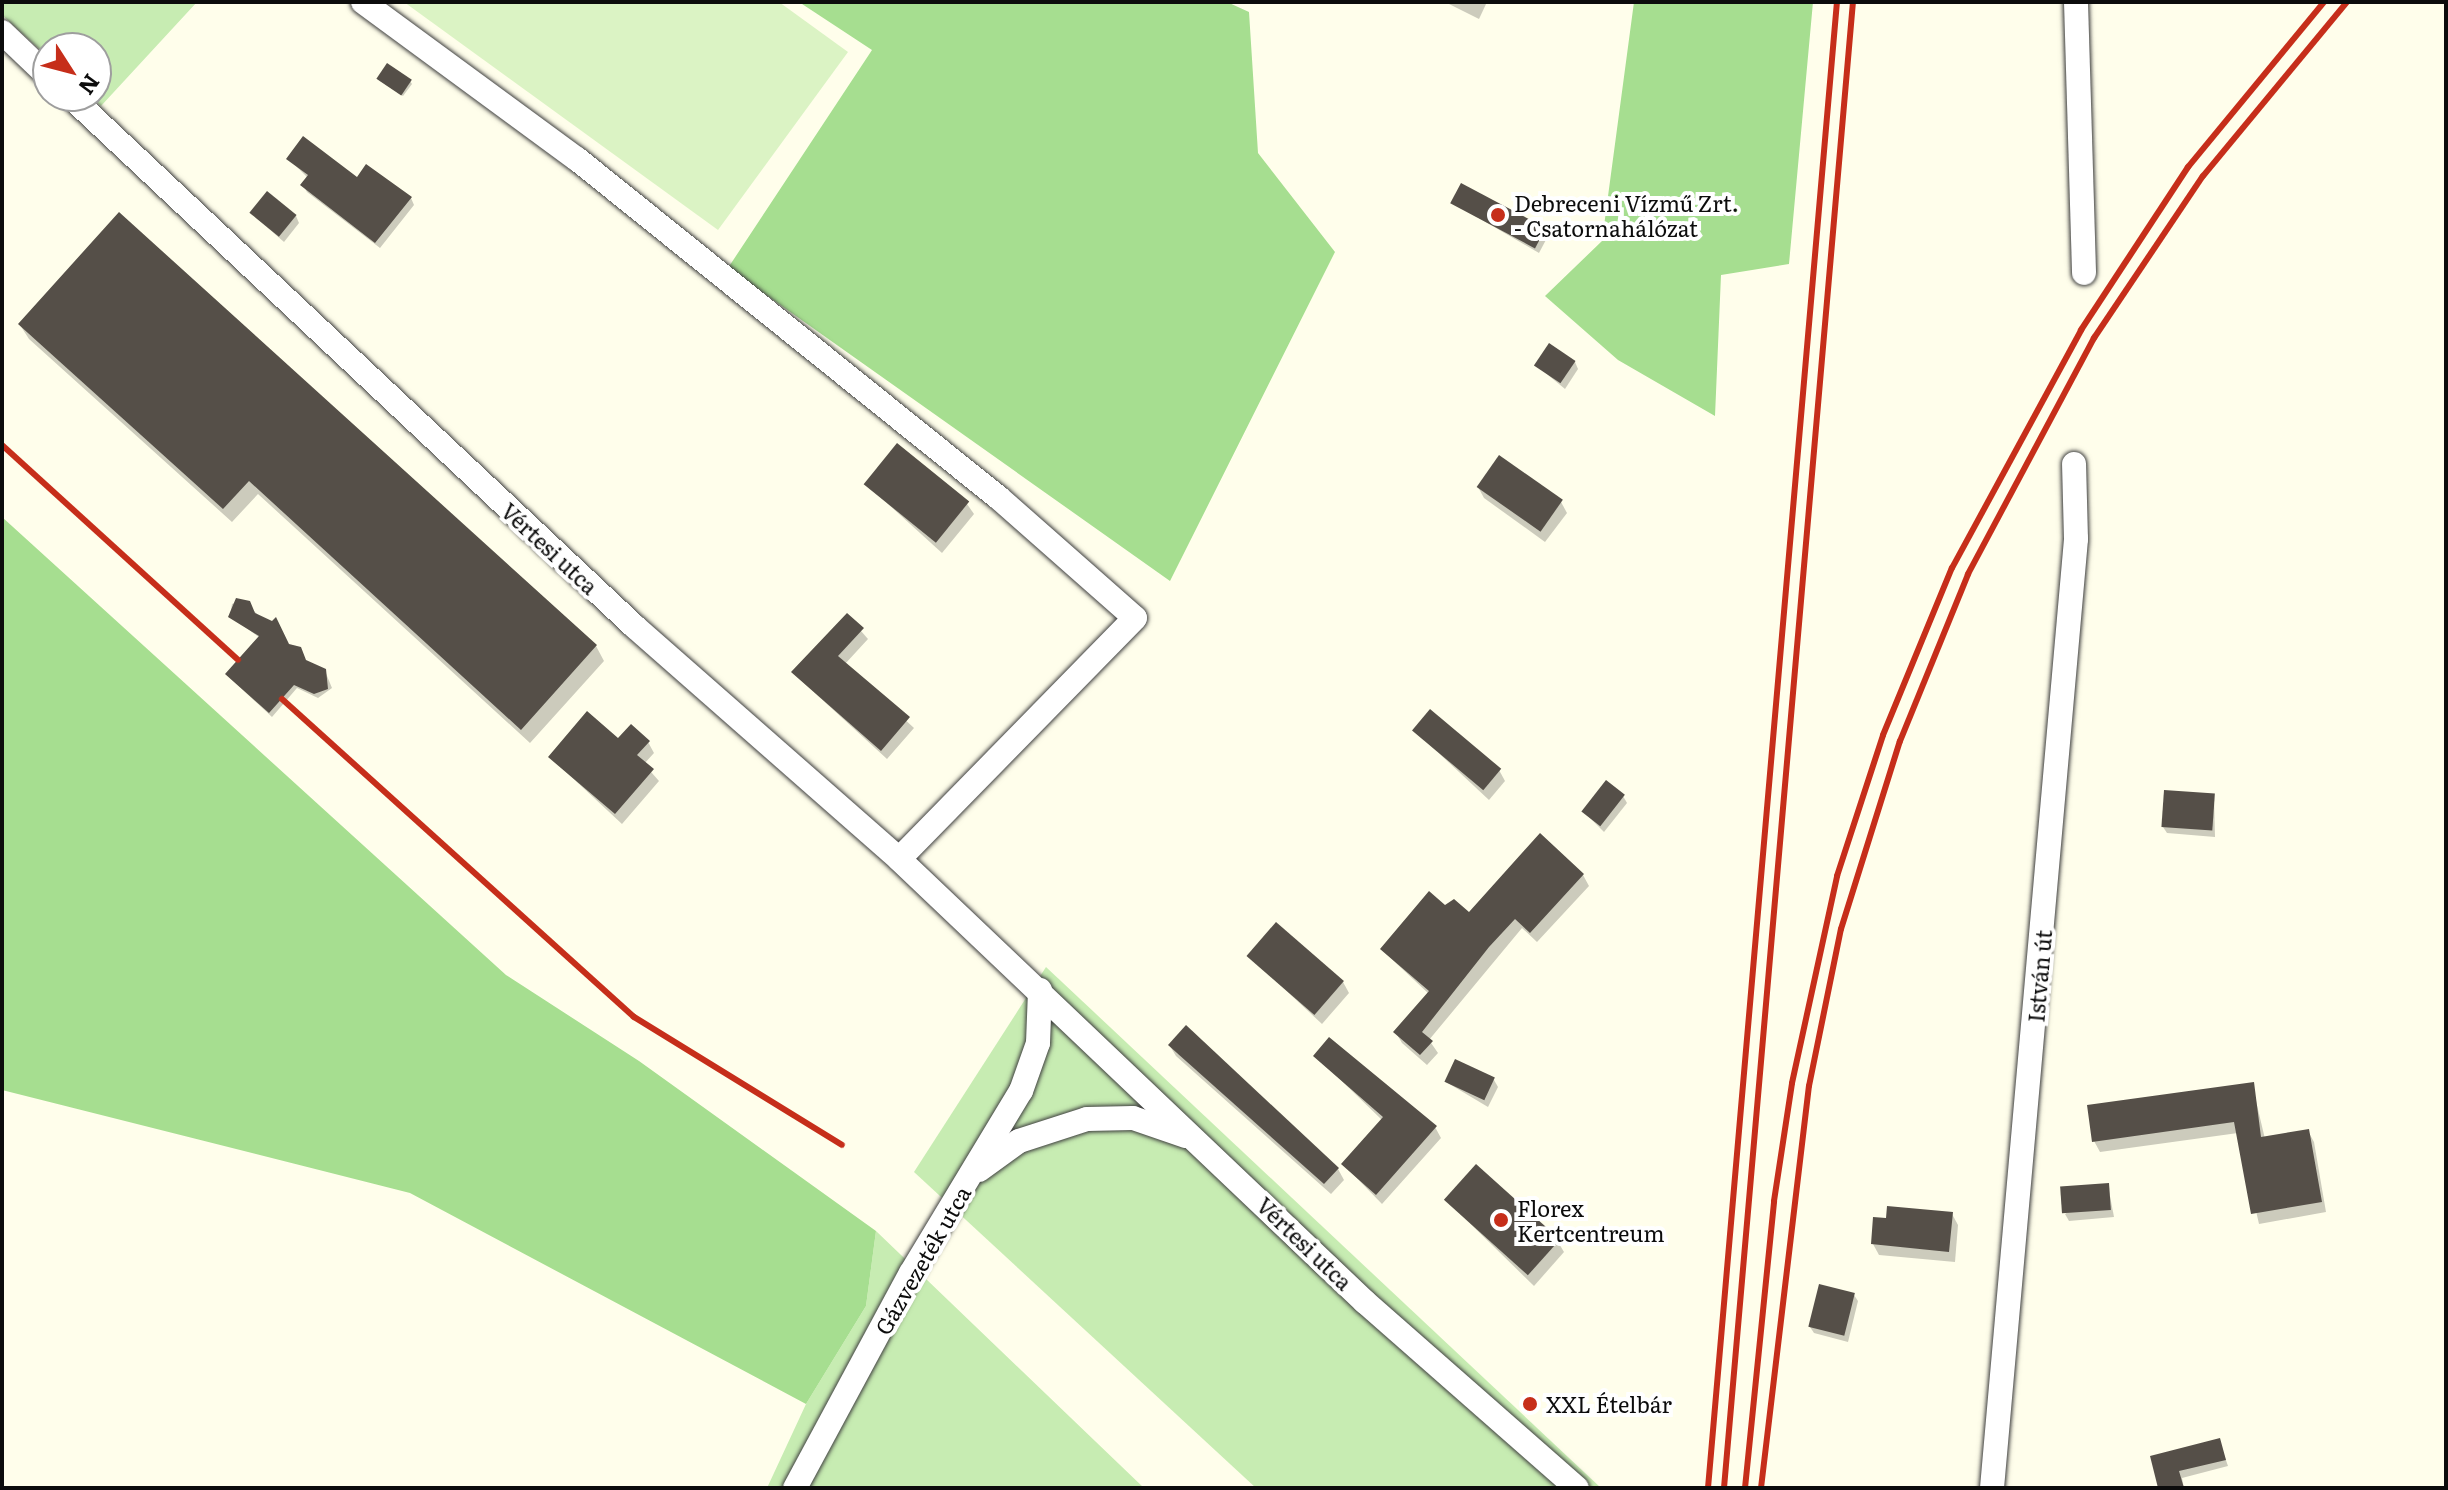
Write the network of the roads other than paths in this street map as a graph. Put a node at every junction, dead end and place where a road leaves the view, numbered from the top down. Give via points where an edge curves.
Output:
1 (363, 2) edge
2 (2076, 2) edge
3 (2, 32) edge
4 (32, 61) edge
5 (87, 112) edge
6 (2084, 273) dead end
7 (2074, 464) dead end
8 (899, 859) junction
9 (1040, 990) junction
10 (1209, 1149) junction
11 (972, 1175) junction
12 (795, 1488) edge
13 (1577, 1488) edge
14 (1992, 1488) edge

1 - 8 street via 577,159 999,498 1135,618
2 - 6 street
3 - 4 street
5 - 8 street, Vértesi utca via 635,627
7 - 14 street, István út via 2076,539
8 - 9 street, Vértesi utca
9 - 10 street, Vértesi utca
9 - 11 street via 1038,1043 1021,1091
10 - 11 street, Gázvezeték utca via 1167,1125 1133,1118 1087,1119 1019,1141
10 - 13 street, Vértesi utca via 1365,1302
11 - 12 street, Gázvezeték utca via 911,1273

